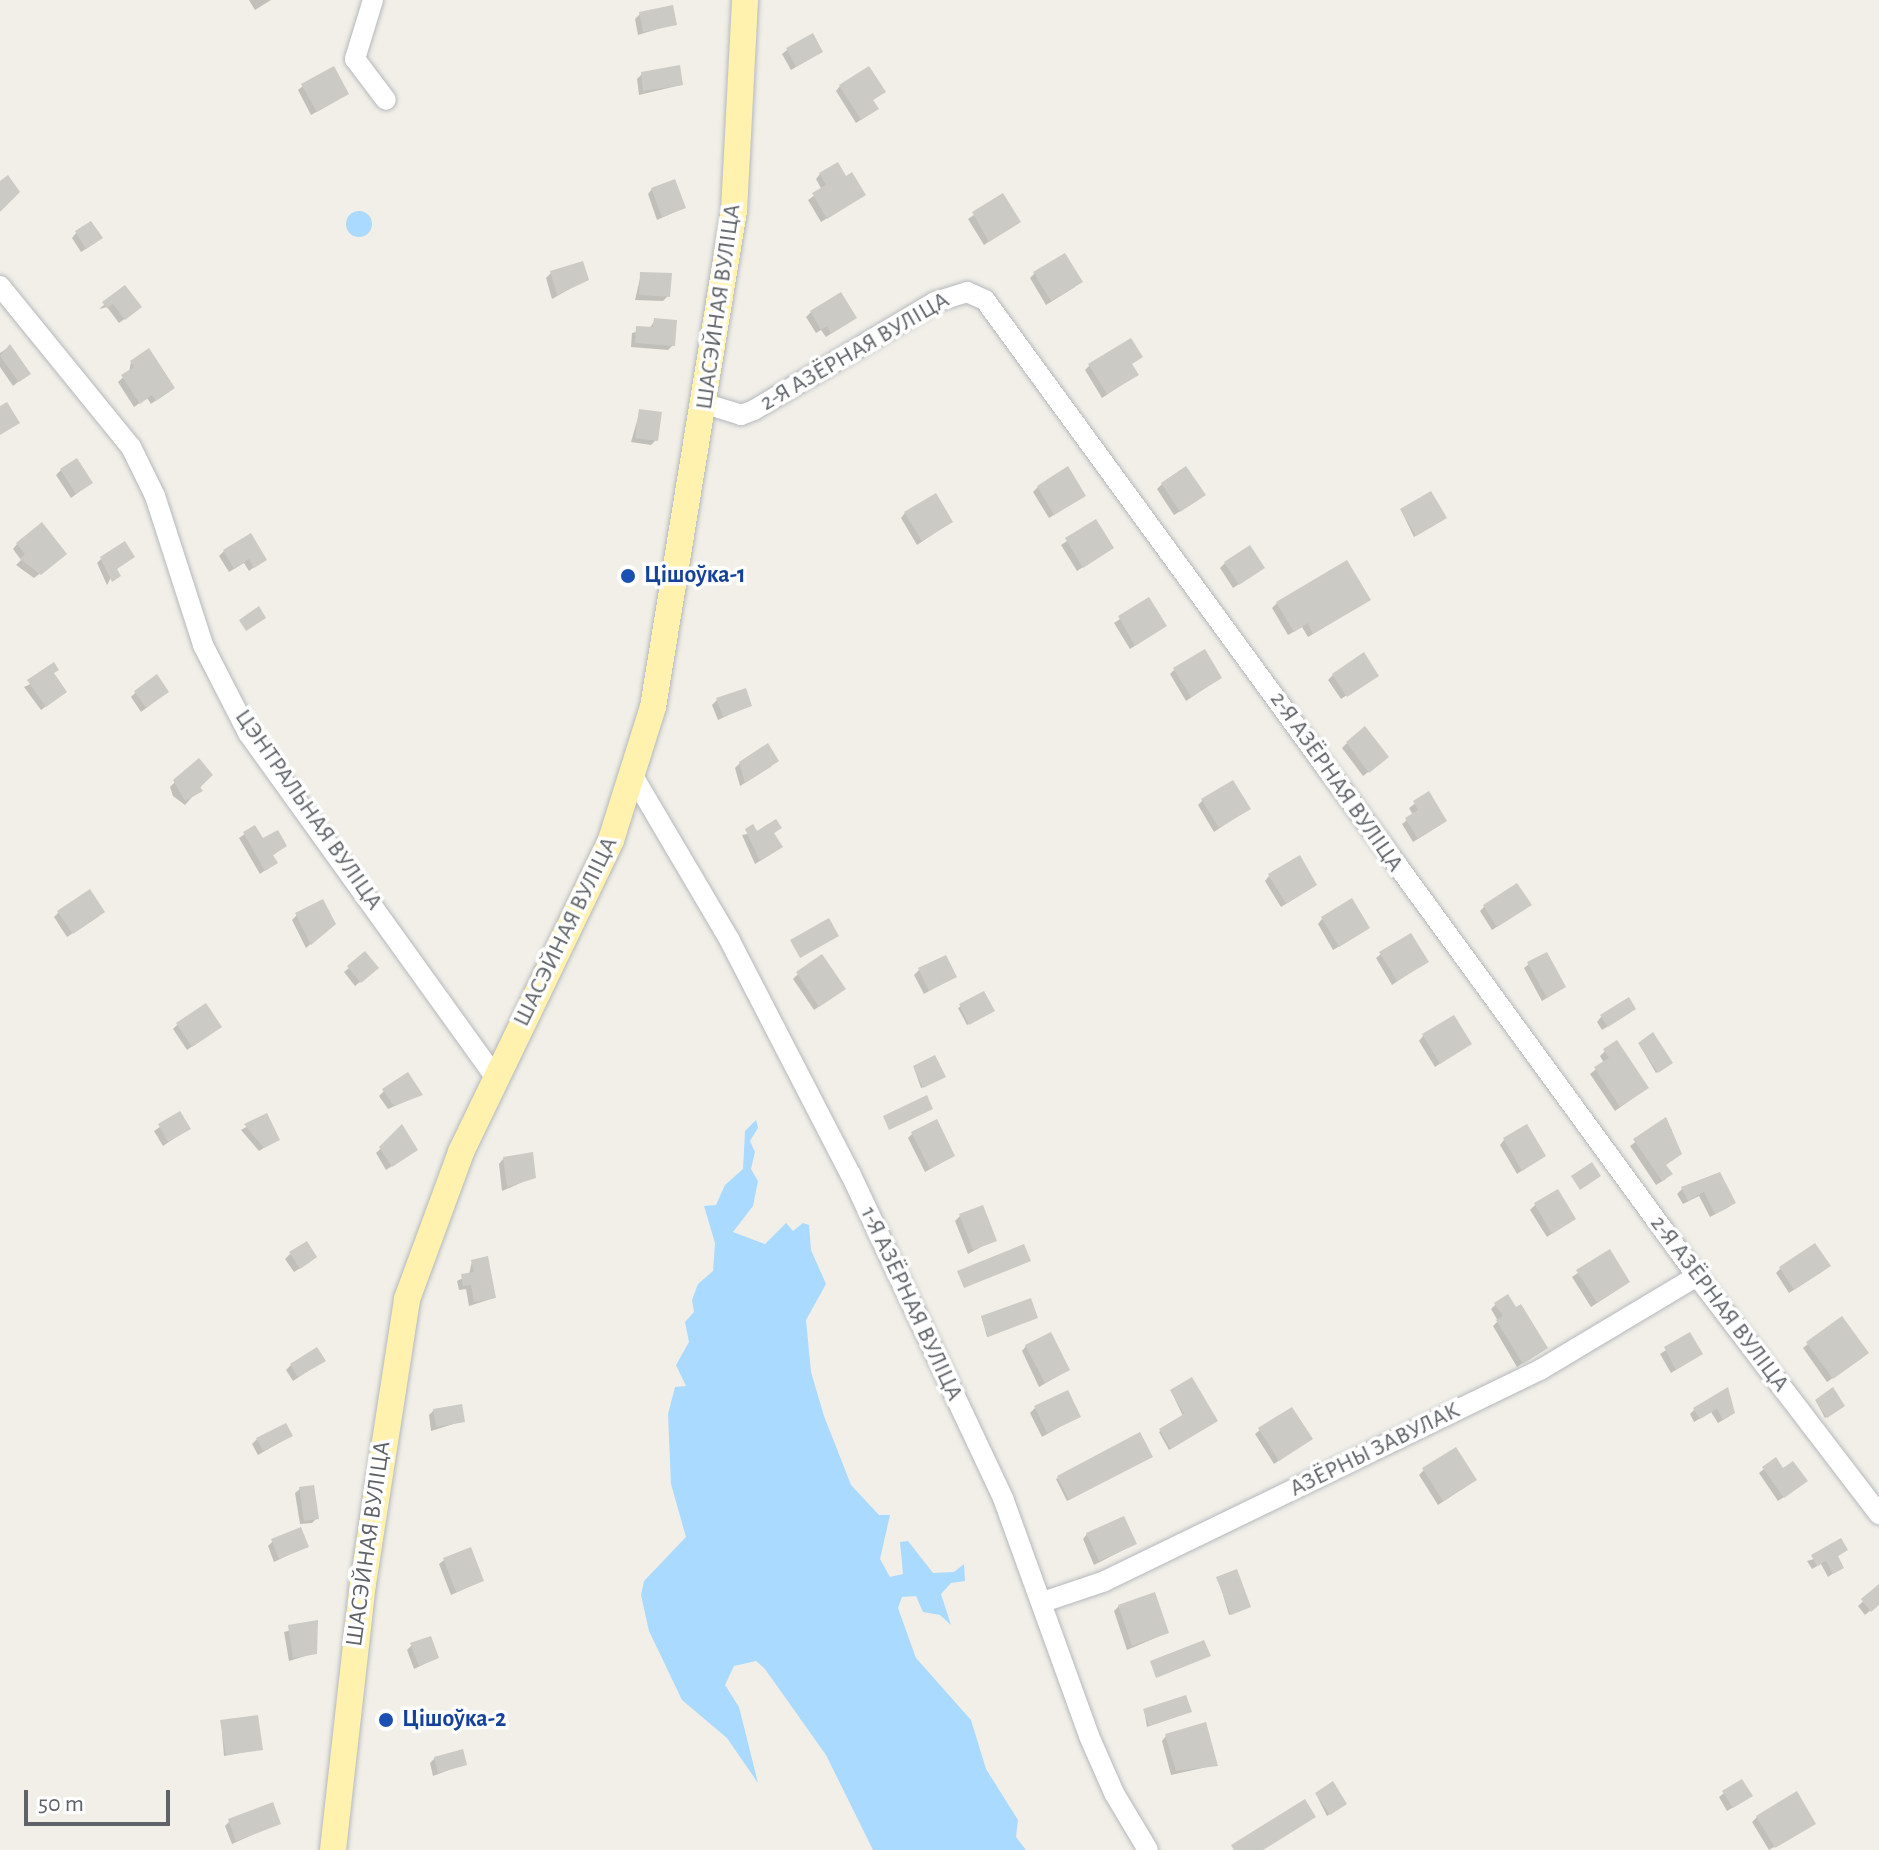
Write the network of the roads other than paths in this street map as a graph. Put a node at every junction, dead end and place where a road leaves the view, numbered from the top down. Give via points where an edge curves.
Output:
1 (373, 0) edge
2 (745, 0) edge
3 (386, 100) dead end
4 (0, 286) edge
5 (706, 404) junction
6 (633, 776) junction
7 (496, 1078) junction
8 (1697, 1276) junction
9 (1879, 1514) edge
10 (1043, 1602) junction
11 (333, 1850) edge
12 (1148, 1850) edge

1 - 3 street via 355,59
2 - 5 main road, ШАСЭЙНАЯ ВУЛІЦА via 734,211
4 - 7 street, ЦЭНТРАЛЬНАЯ ВУЛІЦА via 131,447 155,496 203,645 248,733
5 - 6 main road, ШАСЭЙНАЯ ВУЛІЦА via 669,631
5 - 8 street, 2-Я АЗЁРНАЯ ВУЛІЦА via 741,415 935,302 967,292 985,300
6 - 7 main road, ШАСЭЙНАЯ ВУЛІЦА via 602,862
6 - 10 street, 1-Я АЗЁРНАЯ ВУЛІЦА via 793,1058 1003,1498
7 - 11 main road, ШАСЭЙНАЯ ВУЛІЦА via 434,1216 407,1299 363,1584
8 - 9 street, 2-Я АЗЁРНАЯ ВУЛІЦА
8 - 10 street, АЗЁРНЫ ЗАВУЛАК via 1540,1370 1105,1581
10 - 12 street, 1-Я АЗЁРНАЯ ВУЛІЦА via 1089,1736

